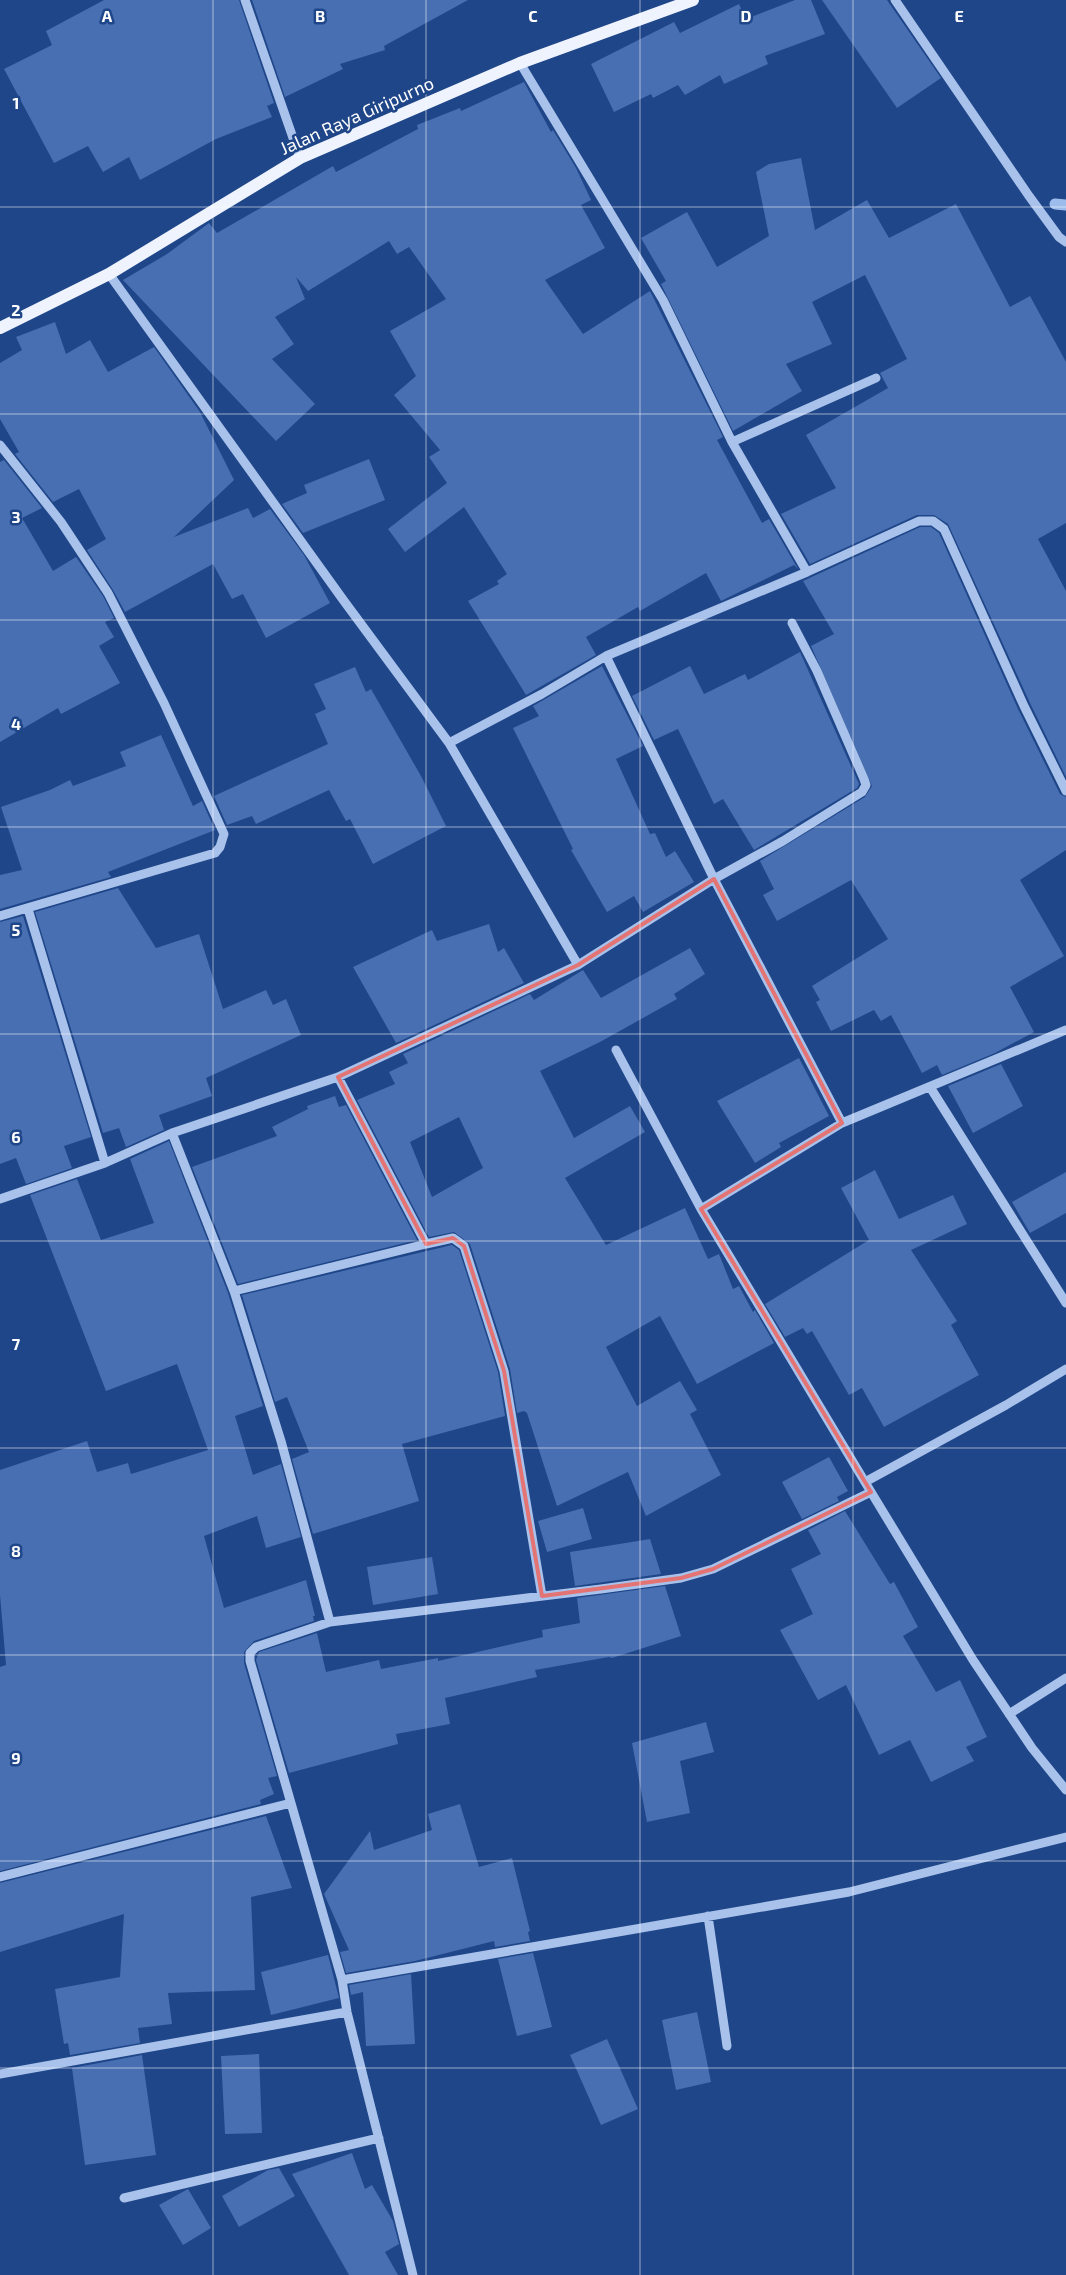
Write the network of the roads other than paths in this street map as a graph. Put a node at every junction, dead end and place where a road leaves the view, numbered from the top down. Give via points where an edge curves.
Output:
1 (245, 0) edge
2 (693, 0) edge
3 (895, 0) edge
4 (520, 63) junction
5 (300, 158) junction
6 (1066, 242) edge
7 (109, 274) junction
8 (0, 328) edge
9 (876, 378) dead end
10 (732, 442) junction
11 (0, 445) edge
12 (807, 572) junction
13 (792, 623) dead end
14 (606, 656) junction
15 (449, 743) junction
16 (1066, 791) edge
17 (714, 879) junction
18 (28, 909) junction
19 (0, 916) edge
20 (578, 965) junction
21 (1066, 1030) edge
22 (616, 1050) dead end
23 (338, 1077) junction
24 (930, 1087) junction
25 (842, 1123) junction
26 (172, 1133) junction
27 (104, 1163) junction
28 (0, 1199) edge
29 (701, 1209) junction
30 (426, 1244) junction
31 (234, 1291) junction
32 (1066, 1303) edge
33 (1066, 1369) edge
34 (865, 1482) junction
35 (871, 1492) junction
36 (542, 1596) junction
37 (330, 1622) junction
38 (1066, 1678) edge
39 (1009, 1714) junction
40 (1066, 1790) edge
41 (291, 1803) junction
42 (1066, 1837) edge
43 (0, 1876) edge
44 (708, 1916) junction
45 (342, 1980) junction
46 (347, 2012) junction
47 (727, 2046) dead end
48 (0, 2074) edge
49 (380, 2138) junction
50 (124, 2198) dead end
51 (413, 2275) edge

1 - 5 street
2 - 4 main road, Jalan Raya Giripurno
3 - 6 street via 1029,196
4 - 5 main road, Jalan Raya Giripurno
4 - 10 street via 663,300
5 - 7 main road, Jalan Raya Giripurno
7 - 8 main road, Jalan Raya Giripurno
7 - 15 street
9 - 10 street
10 - 12 street
11 - 18 street via 61,522 108,593 164,703 224,834 215,853
12 - 14 street
12 - 16 street via 919,520 933,521 944,529
13 - 17 street via 817,671 864,779 864,789 783,841
14 - 15 street
14 - 17 street
15 - 20 street
17 - 20 street
17 - 25 street
18 - 19 street
18 - 27 street
20 - 23 street
21 - 24 street
22 - 29 street
23 - 26 street
23 - 30 street
24 - 25 street
24 - 32 street
25 - 29 street
26 - 27 street
26 - 31 street
27 - 28 street
29 - 34 street
30 - 31 street
30 - 36 street via 453,1238 464,1246 469,1260 504,1371
31 - 37 street via 282,1441
33 - 34 street
34 - 35 street
35 - 36 street via 696,1574
35 - 39 street
36 - 37 street
37 - 41 street via 256,1647 250,1653
38 - 39 street
39 - 40 street
41 - 43 street
41 - 45 street
42 - 44 street via 849,1892
44 - 45 street
44 - 47 street
45 - 46 street
46 - 48 street
46 - 49 street
49 - 50 street
49 - 51 street

